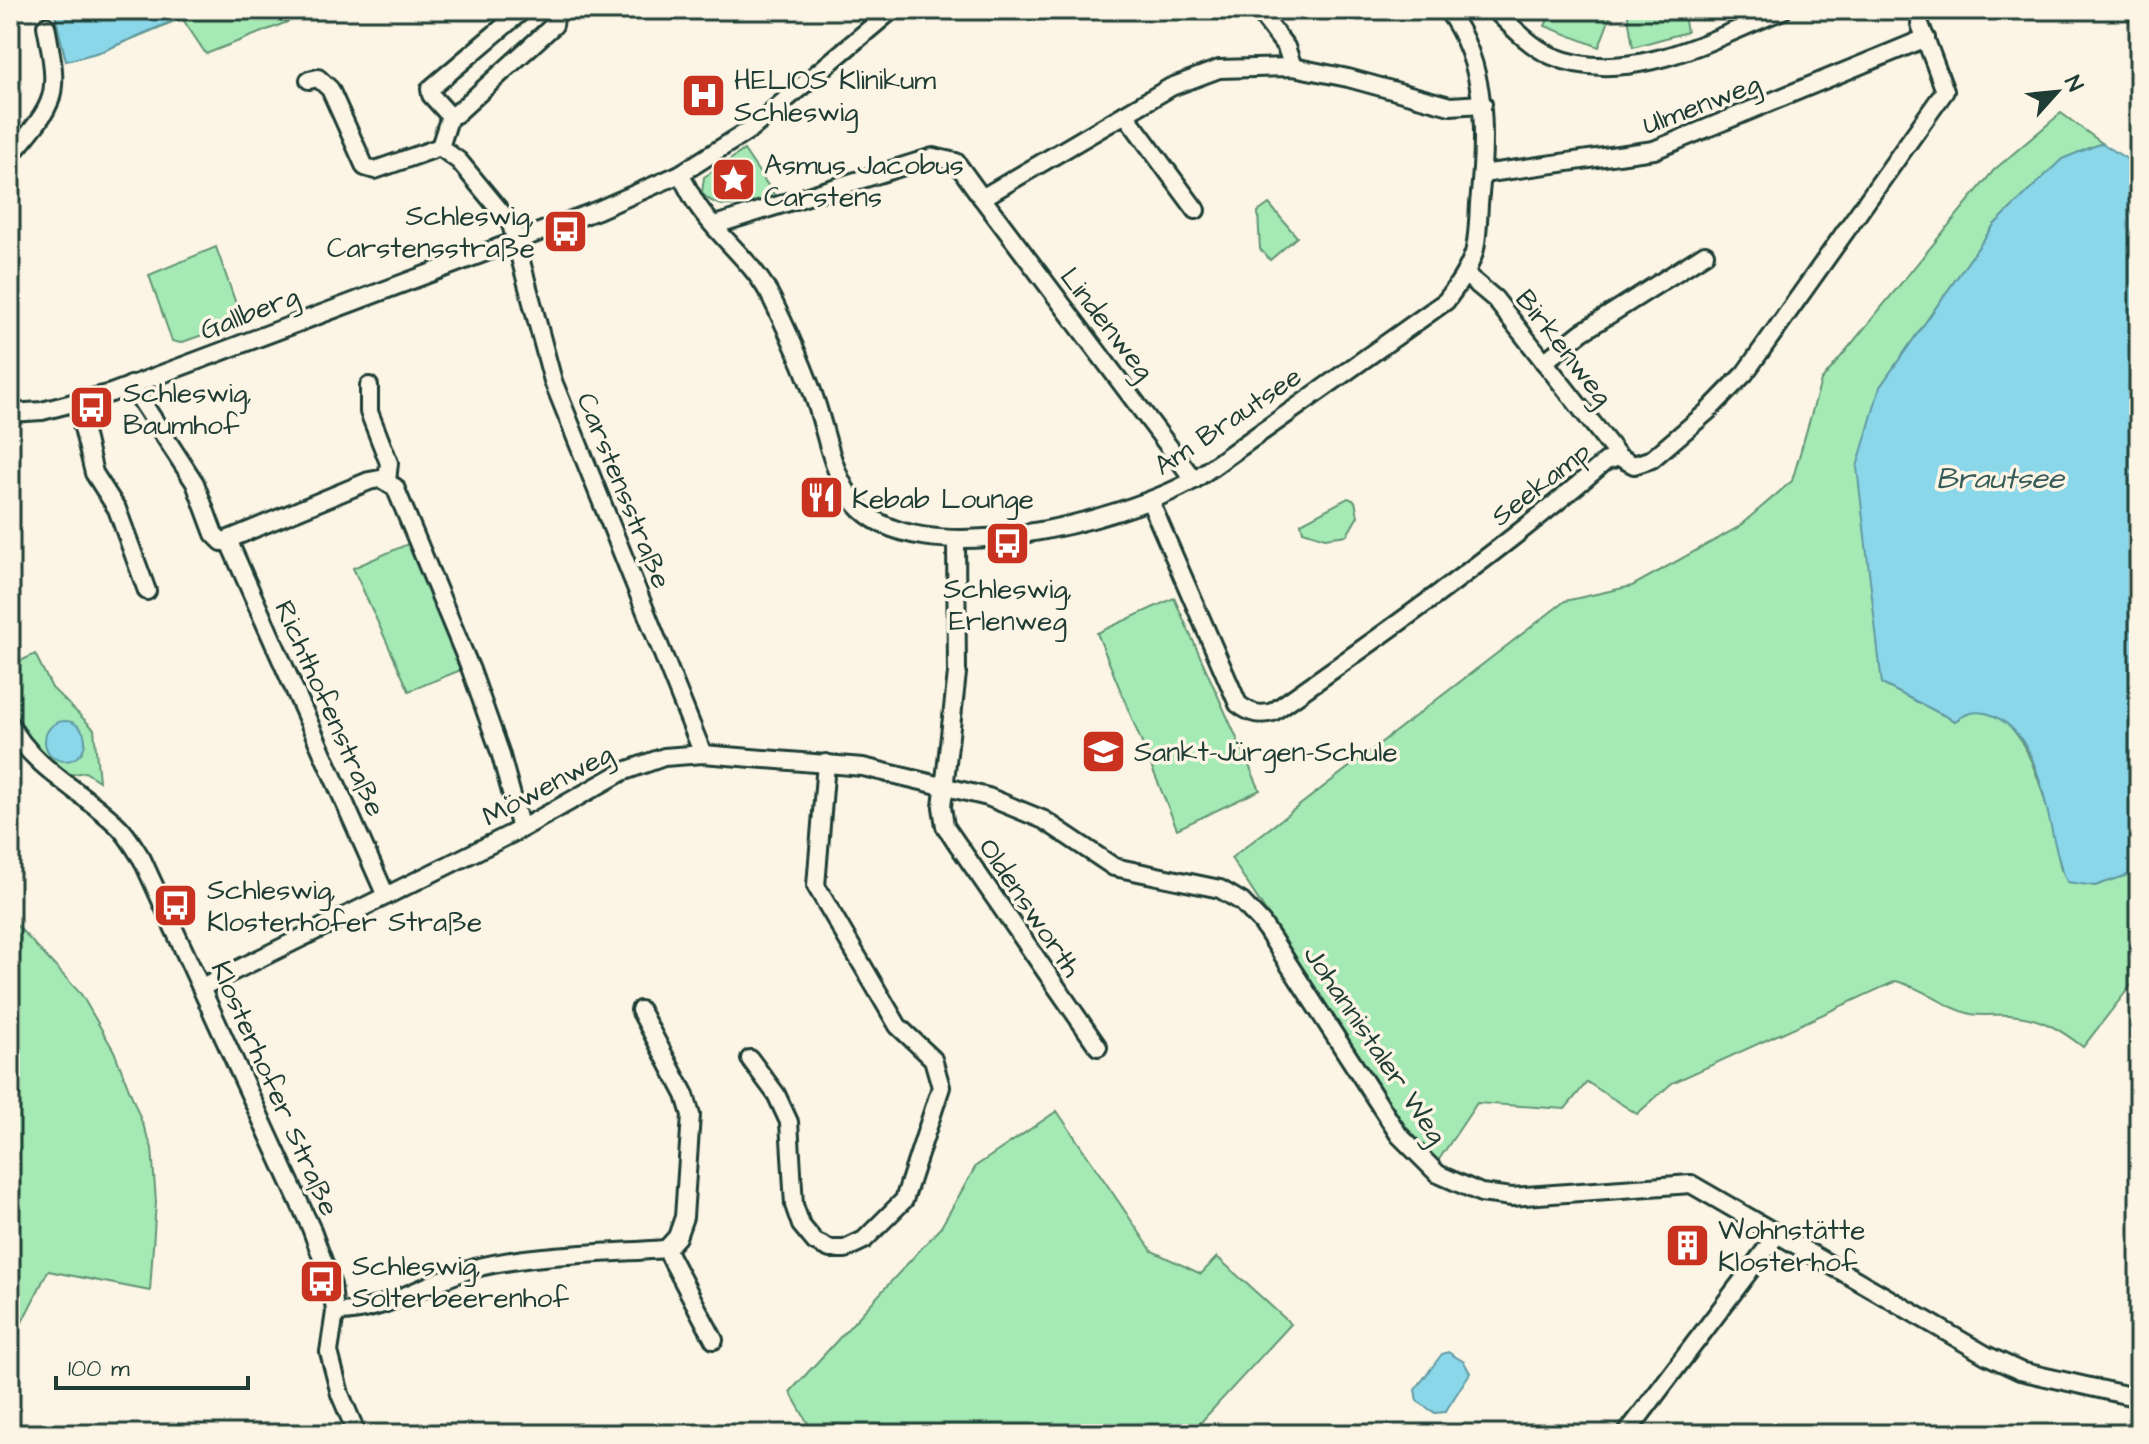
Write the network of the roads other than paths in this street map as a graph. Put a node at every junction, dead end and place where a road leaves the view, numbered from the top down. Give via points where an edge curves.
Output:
1 (523, 10) edge
2 (549, 10) edge
3 (892, 10) edge
4 (1258, 10) edge
5 (1447, 10) edge
6 (1495, 10) edge
7 (1783, 10) edge
8 (2133, 10) edge
9 (2139, 16) edge
10 (46, 26) dead end
11 (1923, 31) joint
12 (1293, 67) junction
13 (309, 80) dead end
14 (1483, 104) junction
15 (1125, 114) junction
16 (450, 116) junction
17 (440, 147) junction
18 (10, 156) edge
19 (680, 174) junction
20 (1482, 174) junction
21 (982, 198) junction
22 (1196, 210) dead end
23 (715, 225) junction
24 (514, 240) junction
25 (1705, 254) dead end
26 (1465, 274) junction
27 (1544, 362) junction
28 (131, 385) junction
29 (369, 386) dead end
30 (77, 403) junction
31 (10, 413) edge
32 (1619, 457) junction
33 (1194, 480) junction
34 (387, 481) junction
35 (1150, 501) junction
36 (956, 539) junction
37 (229, 542) junction
38 (147, 591) dead end
39 (10, 724) edge
40 (703, 754) junction
41 (826, 763) junction
42 (944, 788) junction
43 (521, 829) junction
44 (386, 896) junction
45 (202, 987) junction
46 (640, 1010) dead end
47 (1098, 1047) dead end
48 (750, 1059) dead end
49 (1776, 1236) junction
50 (666, 1249) junction
51 (335, 1312) junction
52 (714, 1340) dead end
53 (2139, 1398) edge
54 (357, 1434) edge
55 (1626, 1434) edge

1 - 16 street via 430,89
2 - 16 street via 554,25
3 - 19 street, Gallberg via 751,129
4 - 12 street via 1286,47
5 - 14 street, Am Brautsee via 1476,69
6 - 7 street via 1552,56 1618,67 1690,47
8 - 9 street
10 - 18 street via 56,89 51,105
11 - 20 street, Ulmenweg via 1654,150
11 - 32 street, Seekamp via 1945,91 1768,343 1670,447 1641,465
12 - 14 street via 1450,106
12 - 15 street via 1219,69 1183,81
13 - 17 street via 318,78 330,89 365,167 375,170
14 - 20 street, Am Brautsee
15 - 21 street
15 - 22 street
16 - 17 street
17 - 24 street, Carstensstraße via 496,202 511,224
19 - 23 street, Am Brautsee
19 - 24 street, Gallberg
20 - 26 street, Am Brautsee via 1474,252
21 - 23 street, Lindenweg via 956,162 933,157
21 - 33 street, Lindenweg
23 - 36 street, Am Brautsee via 753,266 772,298 831,455 854,501 889,527 915,536
24 - 28 street, Gallberg
24 - 40 street, Carstensstraße via 553,381
25 - 27 street
26 - 27 street, Birkenweg via 1495,299
26 - 33 street, Am Brautsee via 1446,301
27 - 32 street, Birkenweg
28 - 30 street, Gallberg
28 - 37 street, Richthofenstraße via 195,483 214,534
29 - 34 street via 369,412 389,463
30 - 31 street, Gallberg
30 - 38 street via 94,473 117,509
32 - 35 street, Seekamp via 1606,461 1446,589 1262,715 1238,704
33 - 35 street, Am Brautsee
34 - 37 street via 369,481
34 - 43 street via 401,497 471,670
35 - 36 street, Am Brautsee via 1036,530
36 - 42 street, Oldensworth via 957,673
37 - 44 street, Richthofenstraße
39 - 45 street, Klosterhofer Straße via 29,751 124,831
40 - 41 street, Möwenweg
40 - 43 street, Möwenweg via 664,757 622,772
41 - 42 street, Möwenweg
41 - 48 street via 816,886 898,1026 933,1059 941,1087 904,1200 864,1240 830,1249 815,1242 801,1225 794,1205 789,1122
42 - 47 street, Oldensworth via 945,826
42 - 49 street, Johannistaler Weg via 1018,807 1114,867 1220,889 1242,902 1262,923 1399,1135 1438,1174 1481,1193 1512,1197 1691,1184
43 - 44 street, Möwenweg
44 - 45 street, Möwenweg
45 - 51 street, Klosterhofer Straße via 311,1228 332,1285
46 - 50 street via 691,1115 684,1217
49 - 53 street, Johannistaler Weg via 2020,1371
49 - 55 street
50 - 51 street via 505,1262 437,1281 370,1309
50 - 52 street
51 - 54 street, Klosterhofer Straße via 329,1352

